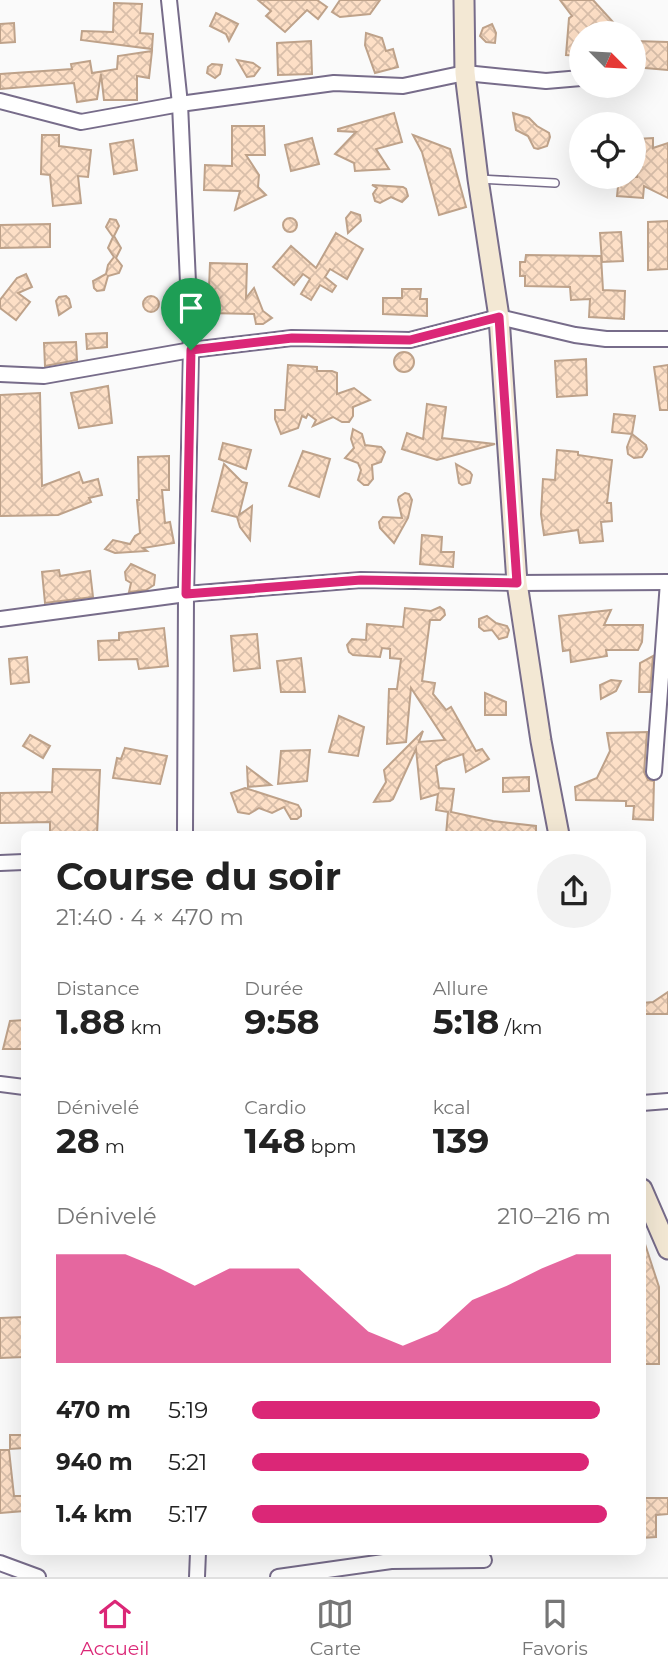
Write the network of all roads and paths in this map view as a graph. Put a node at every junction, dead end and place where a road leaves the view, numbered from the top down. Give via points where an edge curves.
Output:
1 (169, 0) edge
2 (464, 0) edge
3 (465, 74) junction
4 (569, 79) edge
5 (0, 101) edge
6 (180, 104) junction
7 (478, 179) junction
8 (555, 183) dead end
9 (499, 317) junction
10 (668, 338) edge
11 (191, 350) junction
12 (0, 374) edge
13 (668, 582) edge
14 (517, 583) junction
15 (186, 594) junction
16 (0, 619) edge
17 (654, 772) dead end
18 (184, 831) edge
19 (558, 831) edge
20 (21, 862) edge
21 (0, 863) edge
22 (0, 1084) edge
23 (21, 1087) edge
24 (668, 1101) edge
25 (646, 1102) edge
26 (646, 1198) edge
27 (668, 1249) edge
28 (198, 1555) edge
29 (484, 1560) dead end
30 (0, 1563) edge
31 (38, 1577) edge
32 (197, 1577) edge
33 (278, 1577) edge

1 - 6 street
2 - 3 main road
3 - 4 street
3 - 6 street via 402,86 334,83
3 - 7 main road
5 - 6 street via 81,122
6 - 11 street
7 - 8 lane
7 - 9 main road
9 - 10 street via 606,339
9 - 11 street via 410,340 292,338
9 - 14 main road
11 - 12 street via 44,376
11 - 15 street
13 - 14 street
13 - 17 street
14 - 15 street via 361,580
14 - 19 main road
15 - 16 street
15 - 18 street
20 - 21 street
22 - 23 street
24 - 25 street
26 - 27 main road
28 - 32 street
29 - 33 street via 391,1561
30 - 31 street

